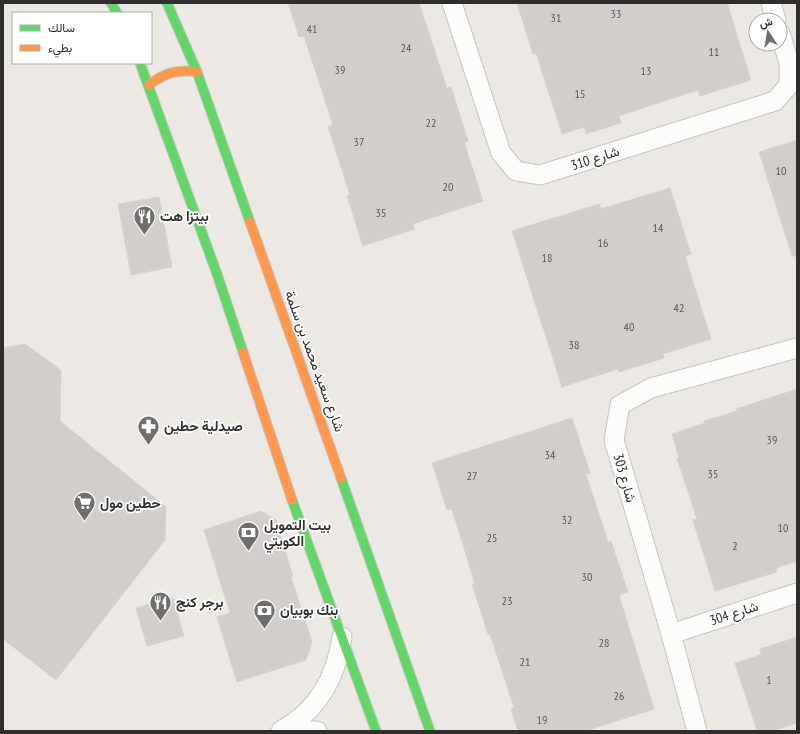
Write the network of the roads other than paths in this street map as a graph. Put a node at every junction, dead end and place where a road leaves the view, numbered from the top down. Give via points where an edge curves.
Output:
1 (111, 3) edge
2 (167, 3) edge
3 (452, 3) edge
4 (116, 12) edge
5 (786, 52) edge
6 (140, 64) edge
7 (197, 72) junction
8 (150, 86) junction
9 (797, 348) edge
10 (797, 593) edge
11 (671, 634) junction
12 (342, 637) junction
13 (281, 731) edge
14 (294, 731) edge
15 (317, 731) edge
16 (376, 731) edge
17 (430, 731) edge
18 (697, 731) edge

1 - 4 street
2 - 7 street, شارع سعيد محمد بن سلمة
3 - 5 street, شارع 310 via 501,153 516,171 540,175 775,101 789,85 789,63
6 - 8 street
7 - 8 street via 168,72
7 - 17 street, شارع سعيد محمد بن سلمة
8 - 12 street via 217,274 281,469
9 - 11 street, شارع 303 via 651,388 620,405 614,440
10 - 11 street, شارع 304
11 - 18 street, شارع 303
12 - 13 street via 334,671 326,687 304,714
12 - 16 street
14 - 15 street

